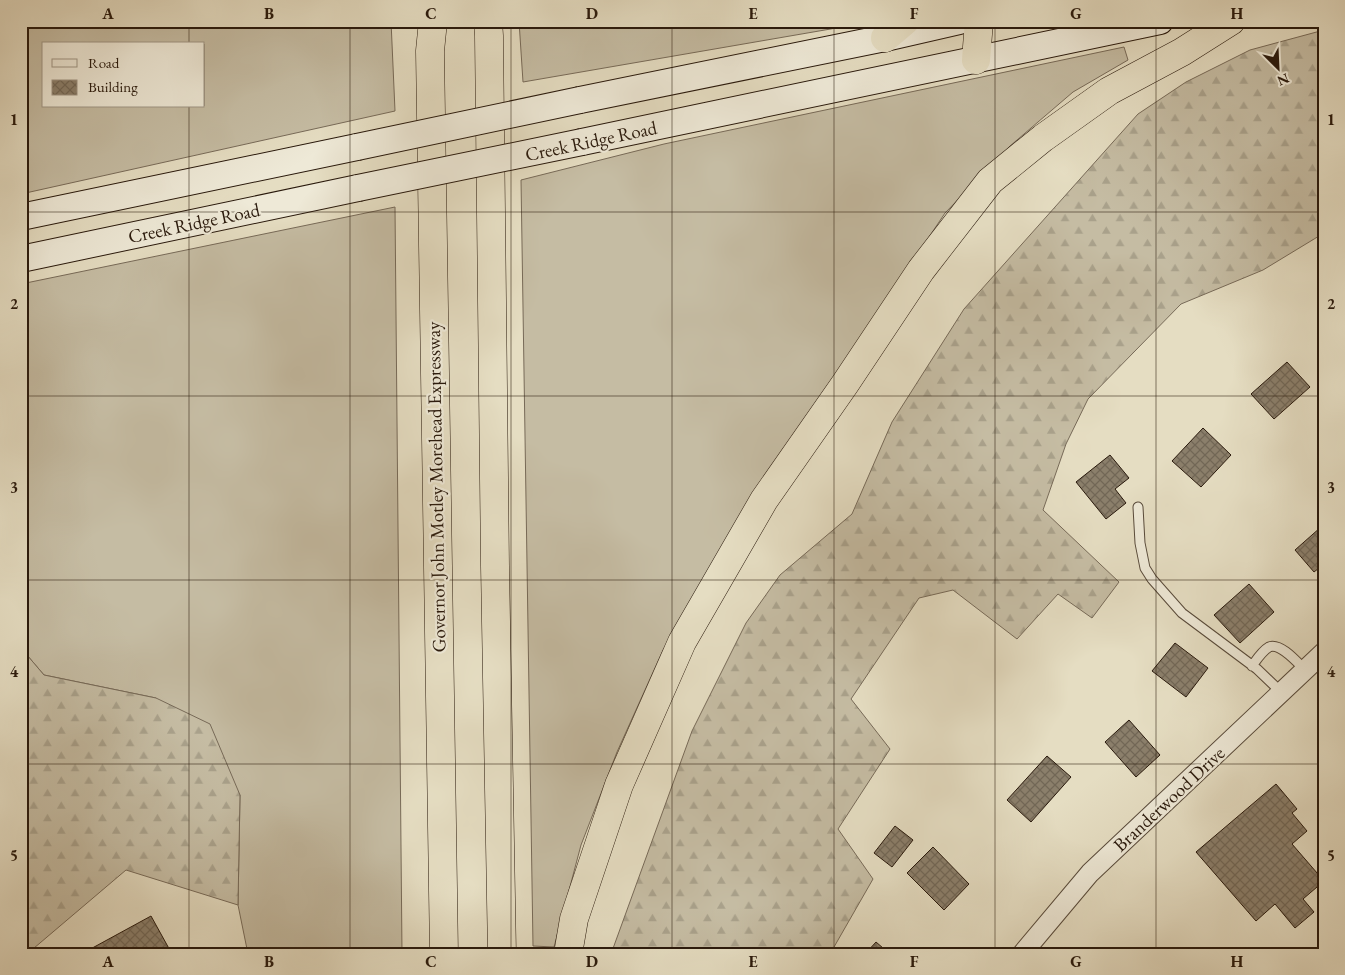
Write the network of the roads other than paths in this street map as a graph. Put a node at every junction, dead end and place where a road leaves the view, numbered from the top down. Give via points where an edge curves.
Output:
1 (419, 21) edge
2 (433, 21) edge
3 (959, 21) edge
4 (979, 21) edge
5 (1160, 21) edge
6 (1231, 21) edge
7 (490, 26) edge
8 (895, 30) edge
9 (430, 51) junction
10 (976, 60) junction
11 (21, 218) edge
12 (21, 259) edge
13 (1138, 507) dead end
14 (1324, 652) edge
15 (1252, 666) junction
16 (1305, 670) junction
17 (1281, 692) junction
18 (444, 954) edge
19 (502, 954) edge
20 (568, 954) edge
21 (1022, 954) edge

1 - 9 highway
2 - 9 highway, Governor John Motley Morehead Expressway
3 - 8 main road
4 - 10 highway
5 - 10 main road, Creek Ridge Road
6 - 20 highway via 1182,52 1109,91 1043,138 990,181 922,270 764,500 682,642 618,785 574,919
7 - 19 highway
8 - 11 main road, bridge
9 - 18 highway, Governor John Motley Morehead Expressway
10 - 12 main road, Creek Ridge Road, bridge
13 - 15 lane via 1140,543 1145,568 1152,579 1182,613
14 - 16 street, Branderwood Drive
15 - 16 lane via 1263,652 1271,646 1278,646
15 - 17 lane
16 - 17 street, Branderwood Drive
17 - 21 street, Branderwood Drive via 1090,873

